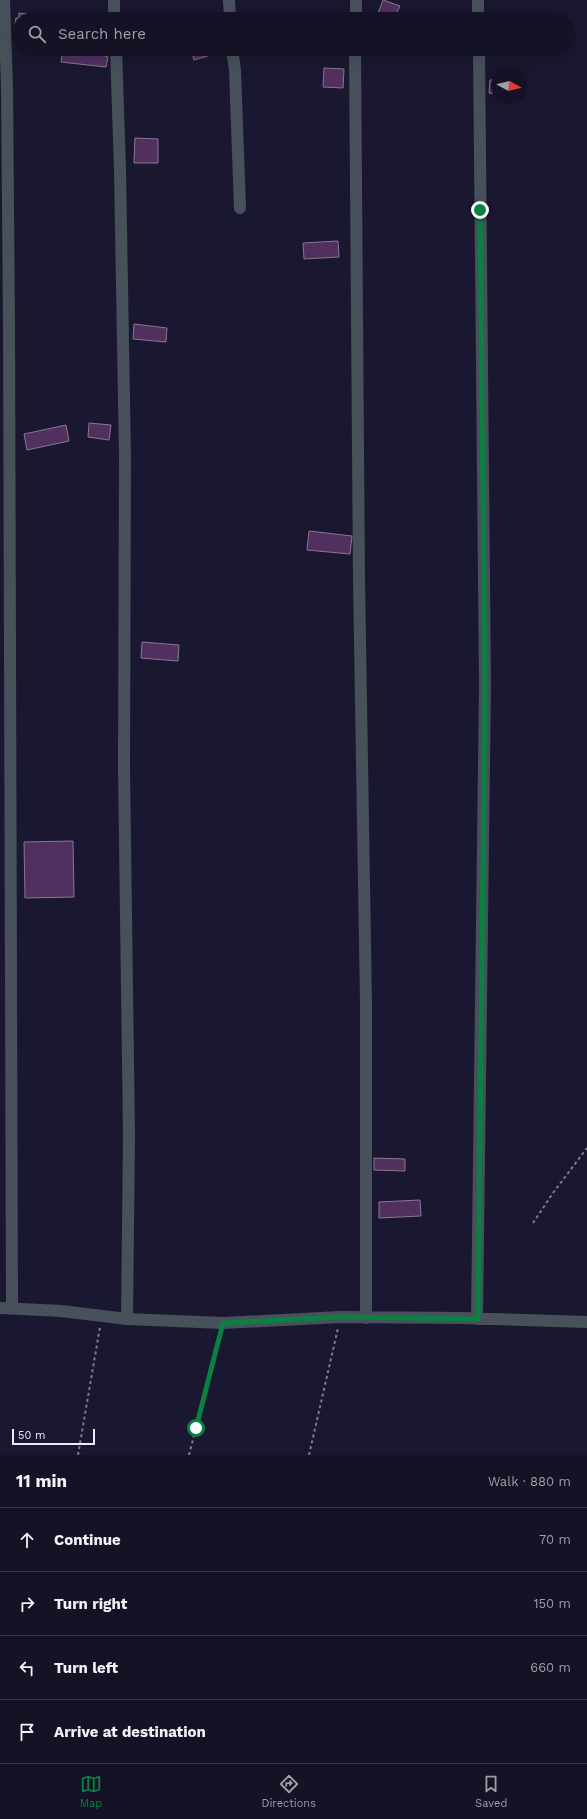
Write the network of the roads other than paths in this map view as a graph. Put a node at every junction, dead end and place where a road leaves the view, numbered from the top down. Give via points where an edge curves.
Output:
1 (4, 0) edge
2 (114, 0) edge
3 (229, 0) edge
4 (356, 0) edge
5 (478, 0) edge
6 (114, 12) edge
7 (230, 12) edge
8 (356, 12) edge
9 (478, 12) edge
10 (116, 56) edge
11 (233, 56) edge
12 (355, 56) edge
13 (479, 56) edge
14 (240, 208) dead end
15 (12, 1307) junction
16 (0, 1308) edge
17 (366, 1318) junction
18 (126, 1319) junction
19 (478, 1319) junction
20 (587, 1322) edge

1 - 15 street via 7,87
2 - 6 street
3 - 7 street
4 - 8 street
5 - 9 street
10 - 18 street via 125,457 124,768 129,1135
11 - 14 street
12 - 17 street via 359,581 366,1003
13 - 19 street via 485,685
15 - 16 street
15 - 18 street
17 - 18 street via 223,1323
17 - 19 street
19 - 20 street

